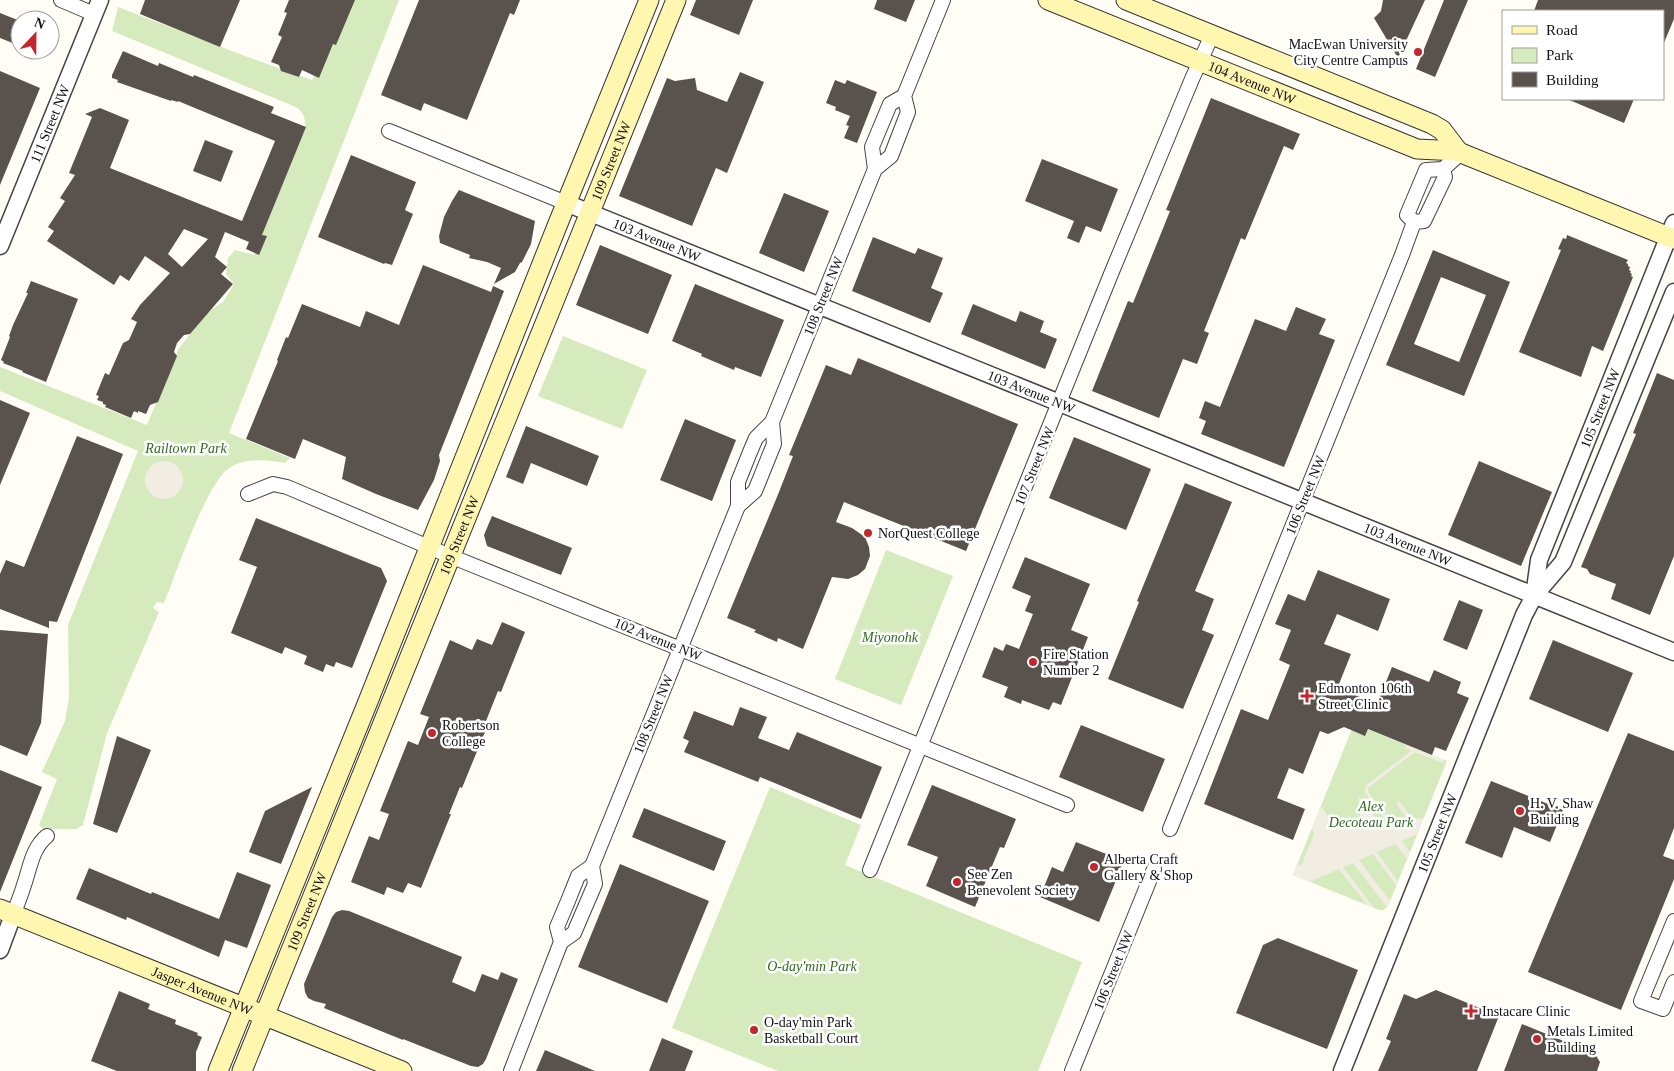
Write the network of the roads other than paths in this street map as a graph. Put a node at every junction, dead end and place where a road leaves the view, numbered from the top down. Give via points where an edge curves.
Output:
1 (61, 0) edge
2 (650, 0) edge
3 (676, 0) edge
4 (943, 0) edge
5 (1048, 0) edge
6 (1126, 0) edge
7 (97, 7) edge
8 (1212, 35) junction
9 (1200, 61) junction
10 (904, 96) junction
11 (389, 131) dead end
12 (1459, 152) junction
13 (875, 169) junction
14 (1443, 169) junction
15 (566, 203) junction
16 (589, 212) junction
17 (1414, 222) junction
18 (1672, 233) edge
19 (0, 246) edge
20 (1674, 292) edge
21 (819, 305) junction
22 (1059, 403) junction
23 (772, 422) junction
24 (248, 494) dead end
25 (1302, 502) junction
26 (738, 506) junction
27 (430, 547) junction
28 (450, 556) junction
29 (1534, 596) junction
30 (680, 648) junction
31 (1674, 652) edge
32 (920, 745) junction
33 (1067, 805) dead end
34 (1170, 829) dead end
35 (47, 836) dead end
36 (592, 866) junction
37 (1154, 869) dead end
38 (870, 870) dead end
39 (7, 912) edge
40 (1674, 921) edge
41 (561, 942) junction
42 (0, 950) edge
43 (1674, 982) edge
44 (243, 1007) junction
45 (265, 1015) junction
46 (218, 1071) edge
47 (242, 1071) edge
48 (402, 1071) edge
49 (511, 1071) edge
50 (1072, 1071) edge
51 (1342, 1071) edge

1 - 7 street
2 - 15 main road, 109 Street NW
3 - 16 main road, 109 Street NW
4 - 10 street, 108 Street NW
5 - 9 main road, 104 Avenue NW
6 - 8 main road, 104 Avenue NW
7 - 19 street, 111 Street NW
8 - 9 street, 107 Street NW
8 - 12 main road, 104 Avenue NW via 1432,124 1442,130
9 - 12 main road, 104 Avenue NW via 1417,149
9 - 22 street, 107 Street NW
10 - 13 street, 108 Street NW via 908,112 891,156
10 - 13 street, 108 Street NW via 890,104 872,147
11 - 15 street, 103 Avenue NW
12 - 14 street
12 - 18 main road, 104 Avenue NW
13 - 21 street, 108 Street NW
14 - 17 street, 106 Street NW via 1445,177 1424,221
14 - 17 street via 1426,170 1407,215
15 - 16 street, 103 Avenue NW
15 - 27 main road, 109 Street NW
16 - 21 street, 103 Avenue NW
16 - 28 main road, 109 Street NW
17 - 25 street, 106 Street NW
18 - 29 street, 105 Street NW via 1539,560
20 - 29 street, 105 Street NW via 1563,562
21 - 22 street, 103 Avenue NW
21 - 23 street, 108 Street NW
22 - 25 street, 103 Avenue NW
22 - 32 street, 107 Street NW
23 - 26 street, 108 Street NW via 756,438 743,468 738,482
23 - 26 street, 108 Street NW via 774,444 755,491
24 - 27 street, 102 Avenue NW via 274,484 287,487
25 - 29 street, 103 Avenue NW
25 - 34 street, 106 Street NW
26 - 30 street, 108 Street NW
27 - 28 street, 102 Avenue NW
27 - 44 main road, 109 Street NW
28 - 30 street, 102 Avenue NW
28 - 45 main road, 109 Street NW
29 - 31 street, 103 Avenue NW
29 - 51 street, 105 Street NW
30 - 32 street, 102 Avenue NW
30 - 36 street, 108 Street NW
32 - 33 street, 102 Avenue NW
32 - 38 street, 107 Street NW
35 - 39 street via 32,858 24,887
36 - 41 street, 108 Street NW via 578,876 557,927
36 - 41 street, 108 Street NW via 596,884 574,933
37 - 50 street, 106 Street NW
39 - 42 street
39 - 44 main road, Jasper Avenue NW
40 - 43 street via 1641,1001 1663,1009
41 - 49 street, 108 Street NW
44 - 45 main road, Jasper Avenue NW
44 - 46 main road, 109 Street NW
45 - 47 main road, 109 Street NW
45 - 48 main road, Jasper Avenue NW

